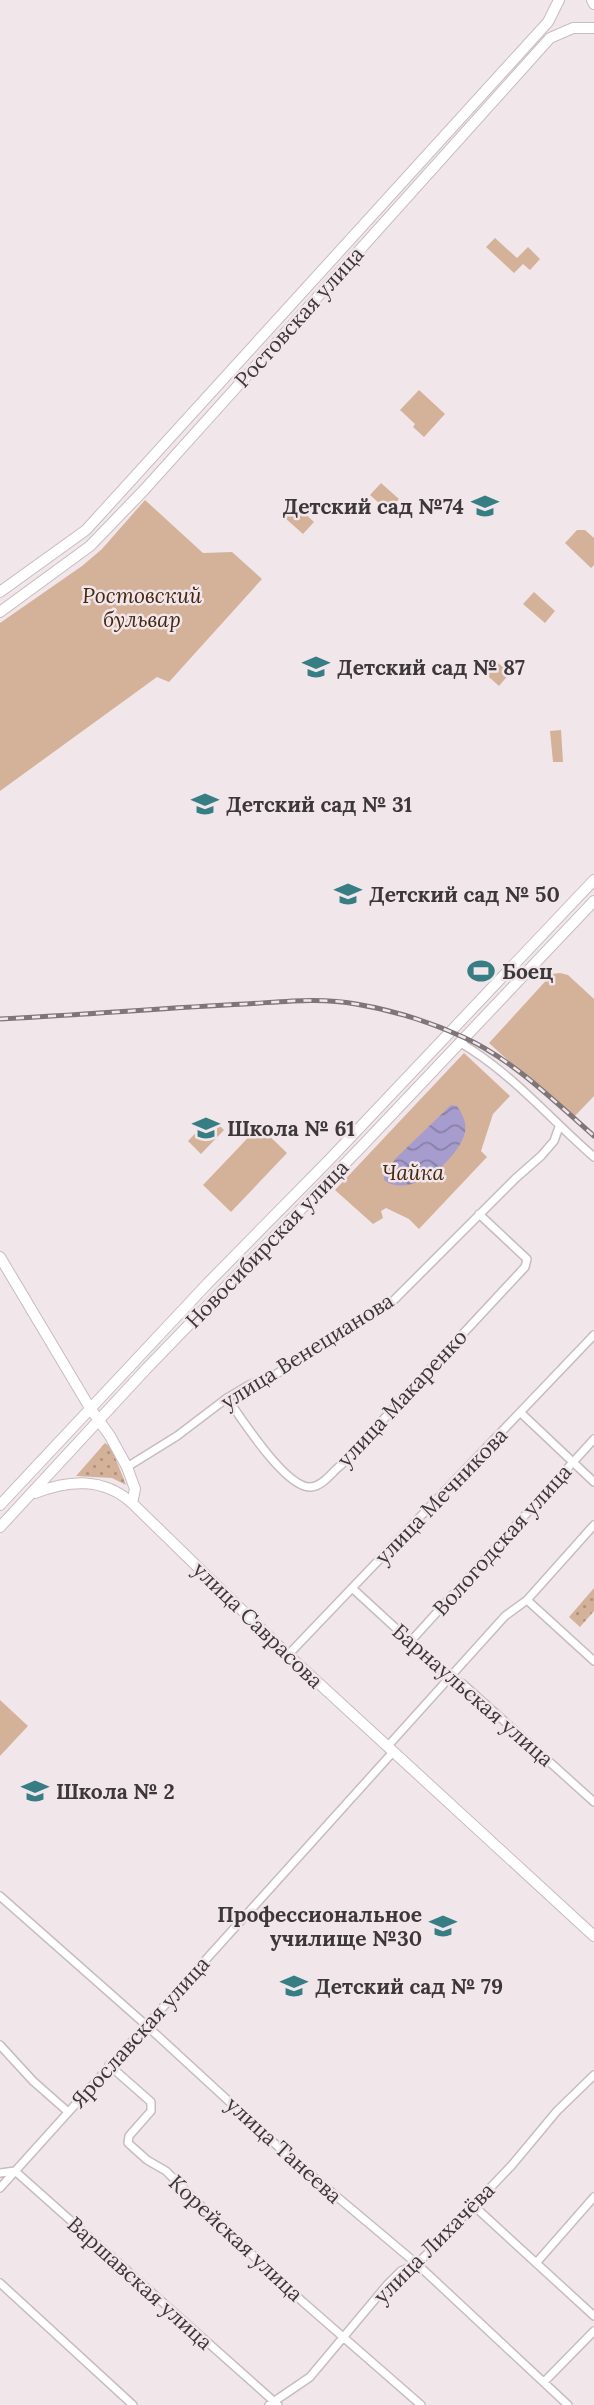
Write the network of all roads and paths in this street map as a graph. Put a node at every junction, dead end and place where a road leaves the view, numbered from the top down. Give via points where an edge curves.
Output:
1 (559, 0) edge
2 (594, 28) edge
3 (390, 193) junction
4 (401, 204) junction
5 (86, 530) junction
6 (96, 540) junction
7 (0, 592) edge
8 (0, 612) edge
9 (594, 880) edge
10 (594, 901) edge
11 (459, 1042) junction
12 (559, 1127) junction
13 (594, 1157) edge
14 (480, 1214) junction
15 (0, 1257) edge
16 (594, 1335) edge
17 (227, 1398) junction
18 (90, 1408) junction
19 (521, 1413) junction
20 (99, 1420) junction
21 (594, 1439) edge
22 (573, 1462) junction
23 (127, 1467) junction
24 (594, 1482) edge
25 (31, 1495) junction
26 (132, 1503) junction
27 (0, 1505) edge
28 (594, 1525) edge
29 (0, 1527) edge
30 (352, 1588) junction
31 (527, 1600) junction
32 (410, 1642) junction
33 (288, 1655) junction
34 (594, 1661) edge
35 (449, 1677) junction
36 (390, 1749) junction
37 (594, 1802) edge
38 (0, 1896) edge
39 (594, 1936) edge
40 (146, 2025) junction
41 (0, 2045) edge
42 (109, 2065) junction
43 (594, 2075) edge
44 (67, 2111) junction
45 (15, 2171) junction
46 (0, 2173) edge
47 (0, 2188) edge
48 (594, 2197) edge
49 (474, 2206) junction
50 (537, 2262) junction
51 (416, 2264) junction
52 (0, 2283) edge
53 (594, 2316) edge
54 (594, 2331) edge
55 (345, 2337) junction
56 (544, 2382) junction
57 (273, 2404) edge
58 (133, 2405) edge
59 (421, 2405) edge
60 (568, 2405) edge

1 - 3 street, Ростовская улица via 548,22
2 - 4 street, Ростовская улица via 573,28 550,38
3 - 4 street
3 - 5 street, Ростовская улица
4 - 6 street, Ростовская улица
5 - 6 street
5 - 7 street, Ростовская улица
6 - 8 street, Ростовская улица
9 - 18 street, Новосибирская улица
10 - 11 street, Новосибирская улица
11 - 12 street via 505,1073
11 - 20 street, Новосибирская улица
12 - 13 street
12 - 14 street, улица Венецианова via 541,1156
14 - 17 street, улица Венецианова via 393,1301 273,1376
14 - 17 street, улица Макаренко via 527,1259 525,1267 318,1485 307,1488 296,1483 272,1461
15 - 18 street
16 - 19 street, улица Мечникова
17 - 23 street, улица Венецианова
18 - 20 street
18 - 27 street, Новосибирская улица
19 - 22 street
19 - 30 street, улица Мечникова
20 - 23 street
20 - 25 street, Новосибирская улица
21 - 22 street, Вологодская улица
22 - 24 street
22 - 32 street, Вологодская улица
23 - 26 street via 135,1489
25 - 26 street, улица Саврасова via 61,1484 83,1483 104,1485
25 - 29 street, Новосибирская улица
26 - 33 street, улица Саврасова
28 - 31 street, Ярославская улица
30 - 32 street, Барнаульская улица
30 - 33 street, улица Мечникова
31 - 34 street
31 - 35 street, Ярославская улица via 505,1616
32 - 35 street, Барнаульская улица
33 - 36 street, улица Саврасова
35 - 36 street, Ярославская улица
35 - 37 street, Барнаульская улица via 463,1684
36 - 39 street, улица Саврасова
36 - 40 street, Ярославская улица
38 - 40 street, улица Танеева
40 - 42 street, Ярославская улица
40 - 51 street, улица Танеева
41 - 44 street
42 - 44 street, Ярославская улица
42 - 55 street, Корейская улица via 151,2102 151,2111 128,2143 166,2171
43 - 49 street, улица Лихачёва via 556,2111
44 - 45 street, Ярославская улица
45 - 46 street
45 - 47 street, Ярославская улица
45 - 57 street, Варшавская улица
48 - 50 street
49 - 50 street
49 - 51 street, улица Лихачёва
50 - 53 street
51 - 55 street, улица Лихачёва via 387,2285
51 - 56 street, улица Танеева
52 - 58 street
54 - 56 street
55 - 57 street, улица Лихачёва via 310,2376
55 - 59 street, Корейская улица
56 - 60 street, улица Танеева

